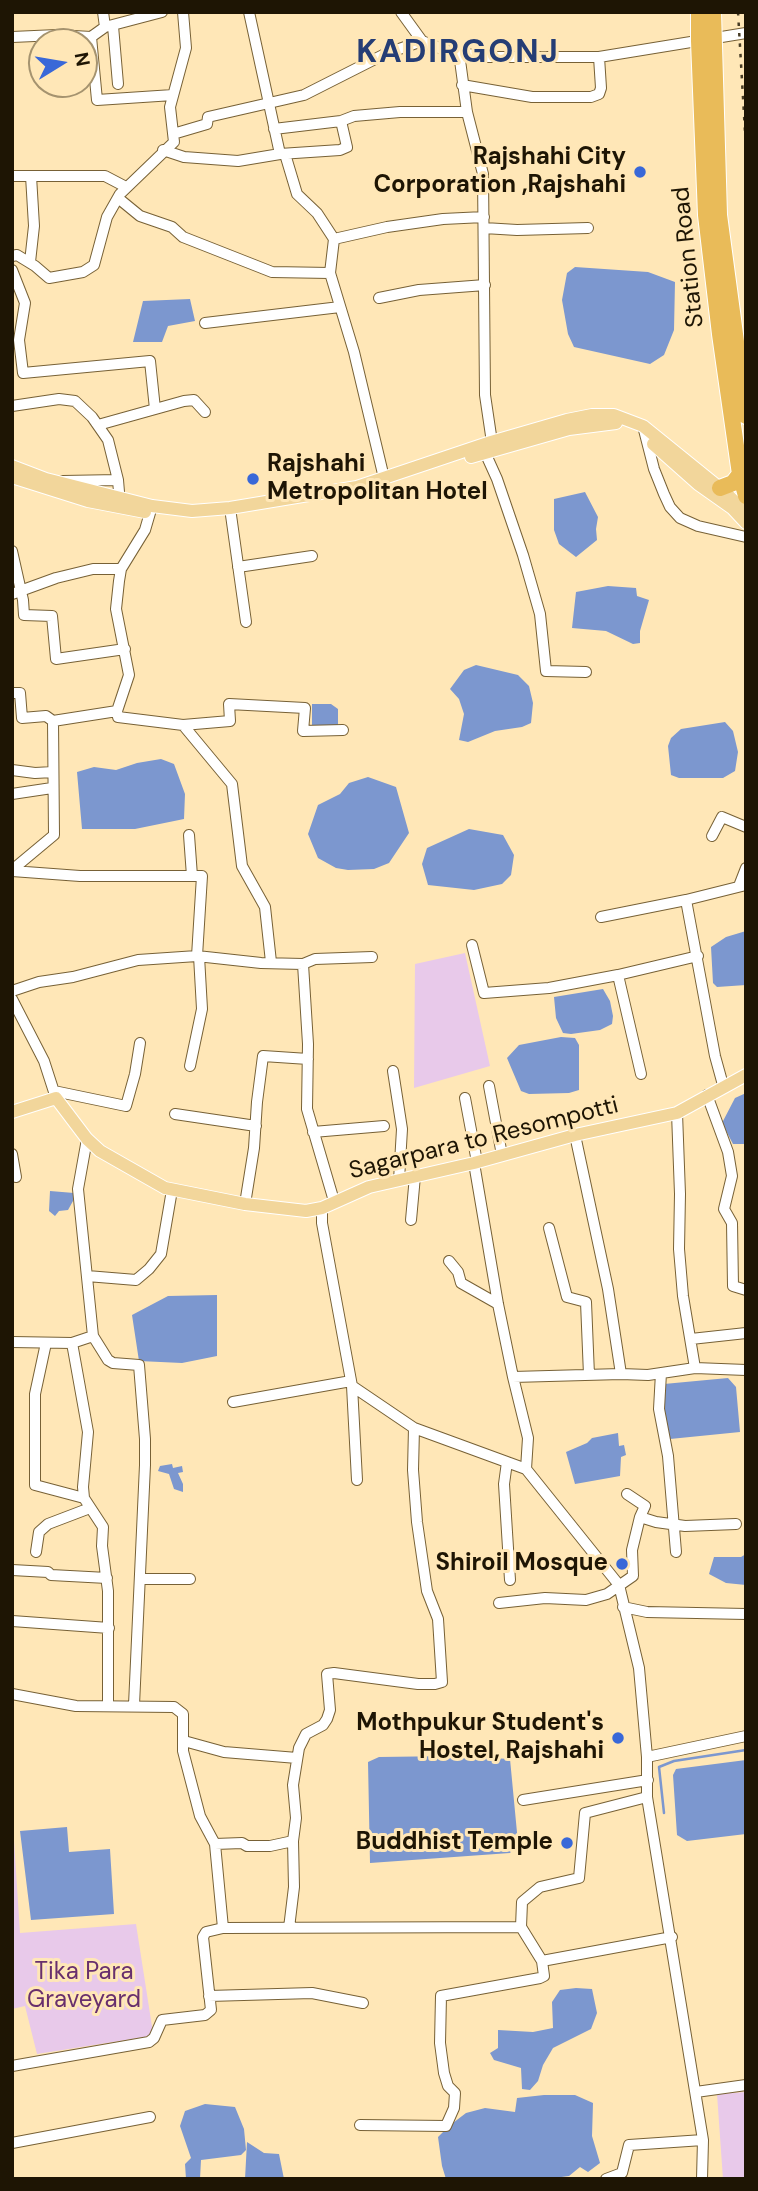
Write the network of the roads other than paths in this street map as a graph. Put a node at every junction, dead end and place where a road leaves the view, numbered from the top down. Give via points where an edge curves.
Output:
1 (103, 12) edge
2 (162, 12) edge
3 (183, 12) edge
4 (249, 12) edge
5 (401, 12) edge
6 (699, 12) edge
7 (713, 12) edge
8 (109, 26) junction
9 (98, 33) edge
10 (746, 33) edge
11 (707, 39) junction
12 (422, 41) junction
13 (459, 53) junction
14 (598, 57) junction
15 (118, 84) dead end
16 (462, 85) junction
17 (173, 95) junction
18 (97, 98) edge
19 (268, 103) junction
20 (467, 112) junction
21 (341, 121) junction
22 (274, 129) junction
23 (173, 134) junction
24 (163, 150) junction
25 (282, 154) junction
26 (12, 176) edge
27 (31, 176) junction
28 (126, 187) junction
29 (118, 198) junction
30 (484, 222) junction
31 (588, 228) dead end
32 (334, 239) junction
33 (12, 256) edge
34 (30, 262) junction
35 (12, 270) edge
36 (330, 273) junction
37 (485, 285) junction
38 (379, 298) dead end
39 (340, 307) junction
40 (205, 323) dead end
41 (12, 406) edge
42 (155, 409) junction
43 (205, 412) dead end
44 (746, 416) edge
45 (98, 425) junction
46 (643, 431) junction
47 (488, 447) junction
48 (12, 467) edge
49 (740, 474) junction
50 (18, 478) edge
51 (384, 478) junction
52 (118, 480) junction
53 (60, 481) junction
54 (720, 488) junction
55 (746, 496) edge
56 (120, 502) junction
57 (152, 510) junction
58 (230, 510) junction
59 (746, 513) edge
60 (746, 523) edge
61 (746, 537) edge
62 (12, 551) edge
63 (312, 556) dead end
64 (238, 566) junction
65 (121, 569) junction
66 (17, 591) edge
67 (246, 622) dead end
68 (125, 649) junction
69 (586, 672) dead end
70 (12, 693) edge
71 (117, 711) junction
72 (53, 721) junction
73 (183, 725) junction
74 (343, 730) dead end
75 (12, 770) edge
76 (53, 772) junction
77 (52, 789) junction
78 (12, 794) edge
79 (746, 827) edge
80 (189, 835) dead end
81 (712, 836) dead end
82 (746, 867) edge
83 (12, 870) edge
84 (192, 876) junction
85 (743, 886) edge
86 (686, 900) junction
87 (601, 917) dead end
88 (472, 944) dead end
89 (198, 956) junction
90 (698, 956) junction
91 (372, 957) dead end
92 (271, 962) junction
93 (303, 964) junction
94 (618, 975) junction
95 (12, 991) edge
96 (12, 999) edge
97 (140, 1043) dead end
98 (308, 1059) junction
99 (190, 1066) dead end
100 (393, 1071) dead end
101 (641, 1074) dead end
102 (746, 1075) edge
103 (723, 1085) junction
104 (489, 1086) dead end
105 (55, 1095) junction
106 (707, 1095) junction
107 (465, 1098) dead end
108 (12, 1112) edge
109 (677, 1113) junction
110 (175, 1114) dead end
111 (256, 1126) junction
112 (384, 1126) dead end
113 (313, 1132) junction
114 (575, 1135) junction
115 (86, 1139) junction
116 (12, 1154) edge
117 (502, 1155) junction
118 (476, 1162) junction
119 (415, 1176) junction
120 (16, 1177) dead end
121 (399, 1180) junction
122 (172, 1190) junction
123 (334, 1201) junction
124 (245, 1204) junction
125 (322, 1208) junction
126 (411, 1220) dead end
127 (549, 1228) dead end
128 (449, 1261) dead end
129 (87, 1276) junction
130 (746, 1290) edge
131 (498, 1304) junction
132 (746, 1333) edge
133 (93, 1336) junction
134 (691, 1339) junction
135 (12, 1342) edge
136 (46, 1343) junction
137 (72, 1343) junction
138 (695, 1368) junction
139 (746, 1370) edge
140 (661, 1373) junction
141 (621, 1374) junction
142 (589, 1375) junction
143 (513, 1377) junction
144 (352, 1383) junction
145 (233, 1402) dead end
146 (414, 1428) junction
147 (507, 1462) junction
148 (526, 1469) junction
149 (358, 1480) dead end
150 (627, 1494) dead end
151 (87, 1503) junction
152 (640, 1517) junction
153 (736, 1524) dead end
154 (673, 1525) junction
155 (36, 1552) dead end
156 (676, 1552) dead end
157 (12, 1570) edge
158 (107, 1578) junction
159 (140, 1579) junction
160 (190, 1579) dead end
161 (510, 1580) dead end
162 (619, 1585) junction
163 (499, 1602) dead end
164 (623, 1607) junction
165 (746, 1614) edge
166 (12, 1621) edge
167 (109, 1628) junction
168 (12, 1694) edge
169 (108, 1705) junction
170 (134, 1705) junction
171 (746, 1736) edge
172 (184, 1741) junction
173 (647, 1756) junction
174 (297, 1758) junction
175 (648, 1780) junction
176 (647, 1797) junction
177 (523, 1800) dead end
178 (293, 1841) junction
179 (215, 1844) junction
180 (521, 1927) junction
181 (223, 1928) junction
182 (289, 1928) junction
183 (671, 1937) junction
184 (542, 1961) junction
185 (209, 1996) junction
186 (363, 2003) dead end
187 (12, 2066) edge
188 (746, 2085) edge
189 (696, 2092) junction
190 (150, 2117) dead end
191 (360, 2124) dead end
192 (703, 2140) junction
193 (12, 2143) edge
194 (606, 2179) edge
195 (702, 2179) edge

1 - 8 street
2 - 8 street
3 - 17 street via 186,48
4 - 19 street
5 - 12 street
6 - 11 highway, Station Road
7 - 11 highway, Station Road
8 - 9 street
8 - 15 street
10 - 11 street
11 - 14 street
11 - 44 highway, Station Road via 719,215
11 - 49 highway, Station Road via 706,215
12 - 13 street
12 - 19 street via 385,54 304,95
13 - 14 street
13 - 16 street
14 - 16 street via 601,88 591,97 532,97
16 - 20 street
17 - 18 street
17 - 23 street
19 - 22 street
19 - 23 street via 208,117 207,124
20 - 21 street via 354,116
20 - 30 street via 483,174
21 - 22 street
21 - 25 street via 347,147
22 - 25 street
23 - 24 street via 174,142
24 - 25 street via 220,161
24 - 28 street
25 - 32 street via 297,194
26 - 27 street
27 - 28 street via 105,176
27 - 34 street via 34,226
28 - 29 street
29 - 34 street via 107,217 93,265 83,272 49,278
29 - 36 street via 140,216 172,227 183,237 272,272
30 - 31 street via 517,230
30 - 32 street via 409,224
30 - 37 street
32 - 36 street
33 - 34 street
35 - 42 street via 25,303 19,340 23,373 150,360
36 - 39 street
37 - 38 street
37 - 47 street
39 - 40 street
39 - 51 street
41 - 45 street via 75,401
42 - 43 street via 194,400
42 - 45 street
45 - 52 street via 108,440
46 - 47 main road via 614,415 592,415
46 - 54 main road
46 - 60 main road
46 - 61 street via 664,494 680,518
47 - 51 main road
47 - 58 main road via 359,491
47 - 69 street via 540,614 546,671
48 - 50 main road
49 - 54 highway
49 - 55 highway, Station Road
50 - 53 main road
50 - 56 main road via 88,500
51 - 58 main road
52 - 53 street
52 - 56 street
53 - 56 main road
54 - 59 main road
56 - 57 main road
57 - 58 main road
57 - 65 street
58 - 64 street
62 - 66 street
63 - 64 street
64 - 67 street
65 - 66 street via 93,569
65 - 68 street via 116,609
66 - 68 street via 23,615 52,616 56,659
68 - 71 street via 129,675
70 - 72 street via 20,693 22,718 46,716
71 - 72 street
71 - 73 street via 118,717
72 - 76 street
73 - 74 street via 230,721 229,704 305,708 303,731
73 - 92 street via 232,784 242,866 265,906
75 - 76 street
76 - 77 street
77 - 78 street
77 - 83 street via 54,835
79 - 81 street via 722,817
80 - 84 street
82 - 85 street
83 - 84 street via 80,876
84 - 89 street via 202,876
85 - 86 street
86 - 87 street
86 - 90 street
88 - 94 street via 484,993 549,988
89 - 92 street
89 - 95 street via 138,960
89 - 99 street via 202,1009
90 - 94 street
90 - 103 street
91 - 93 street via 315,959
92 - 93 street
93 - 98 street
94 - 101 street
96 - 105 street via 44,1061
97 - 105 street via 126,1106
98 - 111 street via 263,1056
98 - 113 street via 307,1109
100 - 121 street via 402,1129
102 - 103 main road, Sagarpara to Resompotti
103 - 106 main road, Sagarpara to Resompotti
104 - 117 street
105 - 108 main road
105 - 115 main road, Sagarpara to Resompotti
106 - 109 main road, Sagarpara to Resompotti
106 - 130 street via 732,1176 724,1209 732,1223 733,1286
107 - 118 street
109 - 114 main road, Sagarpara to Resompotti
109 - 134 street via 679,1250
110 - 111 street
111 - 124 street
112 - 113 street
113 - 123 street
114 - 117 main road, Sagarpara to Resompotti
114 - 141 street
115 - 122 main road, Sagarpara to Resompotti
115 - 129 street via 78,1189
116 - 120 street
117 - 118 main road, Sagarpara to Resompotti
118 - 119 main road, Sagarpara to Resompotti
118 - 131 street
119 - 121 main road, Sagarpara to Resompotti
119 - 126 street
121 - 123 main road, Sagarpara to Resompotti
122 - 124 main road, Sagarpara to Resompotti
122 - 129 street via 161,1254 149,1269 136,1280
123 - 125 main road, Sagarpara to Resompotti
124 - 125 main road, Sagarpara to Resompotti via 306,1211
125 - 144 street
127 - 142 street via 567,1297 586,1302
128 - 131 street via 461,1283
129 - 133 street
131 - 143 street
132 - 134 street
133 - 137 street
133 - 159 street via 108,1360 139,1365 145,1439
134 - 138 street
135 - 136 street
136 - 137 street
136 - 151 street via 35,1394 35,1485
137 - 151 street via 88,1432 83,1480
138 - 139 street
138 - 140 street
140 - 141 street
140 - 154 street via 659,1409
141 - 142 street
142 - 143 street
143 - 148 street via 528,1438
144 - 145 street
144 - 146 street
144 - 149 street
146 - 147 street
146 - 174 street via 417,1522 427,1591 438,1619 442,1682 418,1684 327,1674 327,1719 306,1734
147 - 148 street
147 - 161 street via 504,1484
148 - 162 street
150 - 152 street via 645,1506
151 - 155 street via 39,1532
151 - 158 street via 103,1527
152 - 154 street
152 - 162 street via 632,1550 633,1576
153 - 154 street
154 - 156 street
157 - 158 street
158 - 167 street
159 - 160 street
159 - 170 street
162 - 163 street via 586,1600
162 - 164 street
164 - 165 street via 647,1612
164 - 173 street via 639,1668
166 - 167 street
167 - 169 street
168 - 169 street via 76,1706
169 - 170 street
170 - 172 street via 174,1707 183,1714
171 - 173 street
172 - 174 street via 224,1752
172 - 179 street via 200,1816
173 - 175 street
174 - 178 street
175 - 176 street
175 - 177 street
176 - 180 street via 585,1814 579,1878 540,1887 531,1894 522,1902
176 - 183 street
178 - 179 street via 270,1846
178 - 182 street
179 - 181 street
180 - 182 street
180 - 184 street
181 - 182 street
181 - 185 street via 203,1937
183 - 184 street
183 - 189 street
184 - 191 street via 544,1976 540,1978 441,1996 444,2073 455,2093 446,2126
185 - 186 street via 312,1993
185 - 187 street via 211,2010 205,2015 162,2020 149,2042
188 - 189 street
189 - 192 street
190 - 193 street
192 - 194 street via 629,2145 621,2173
192 - 195 street

